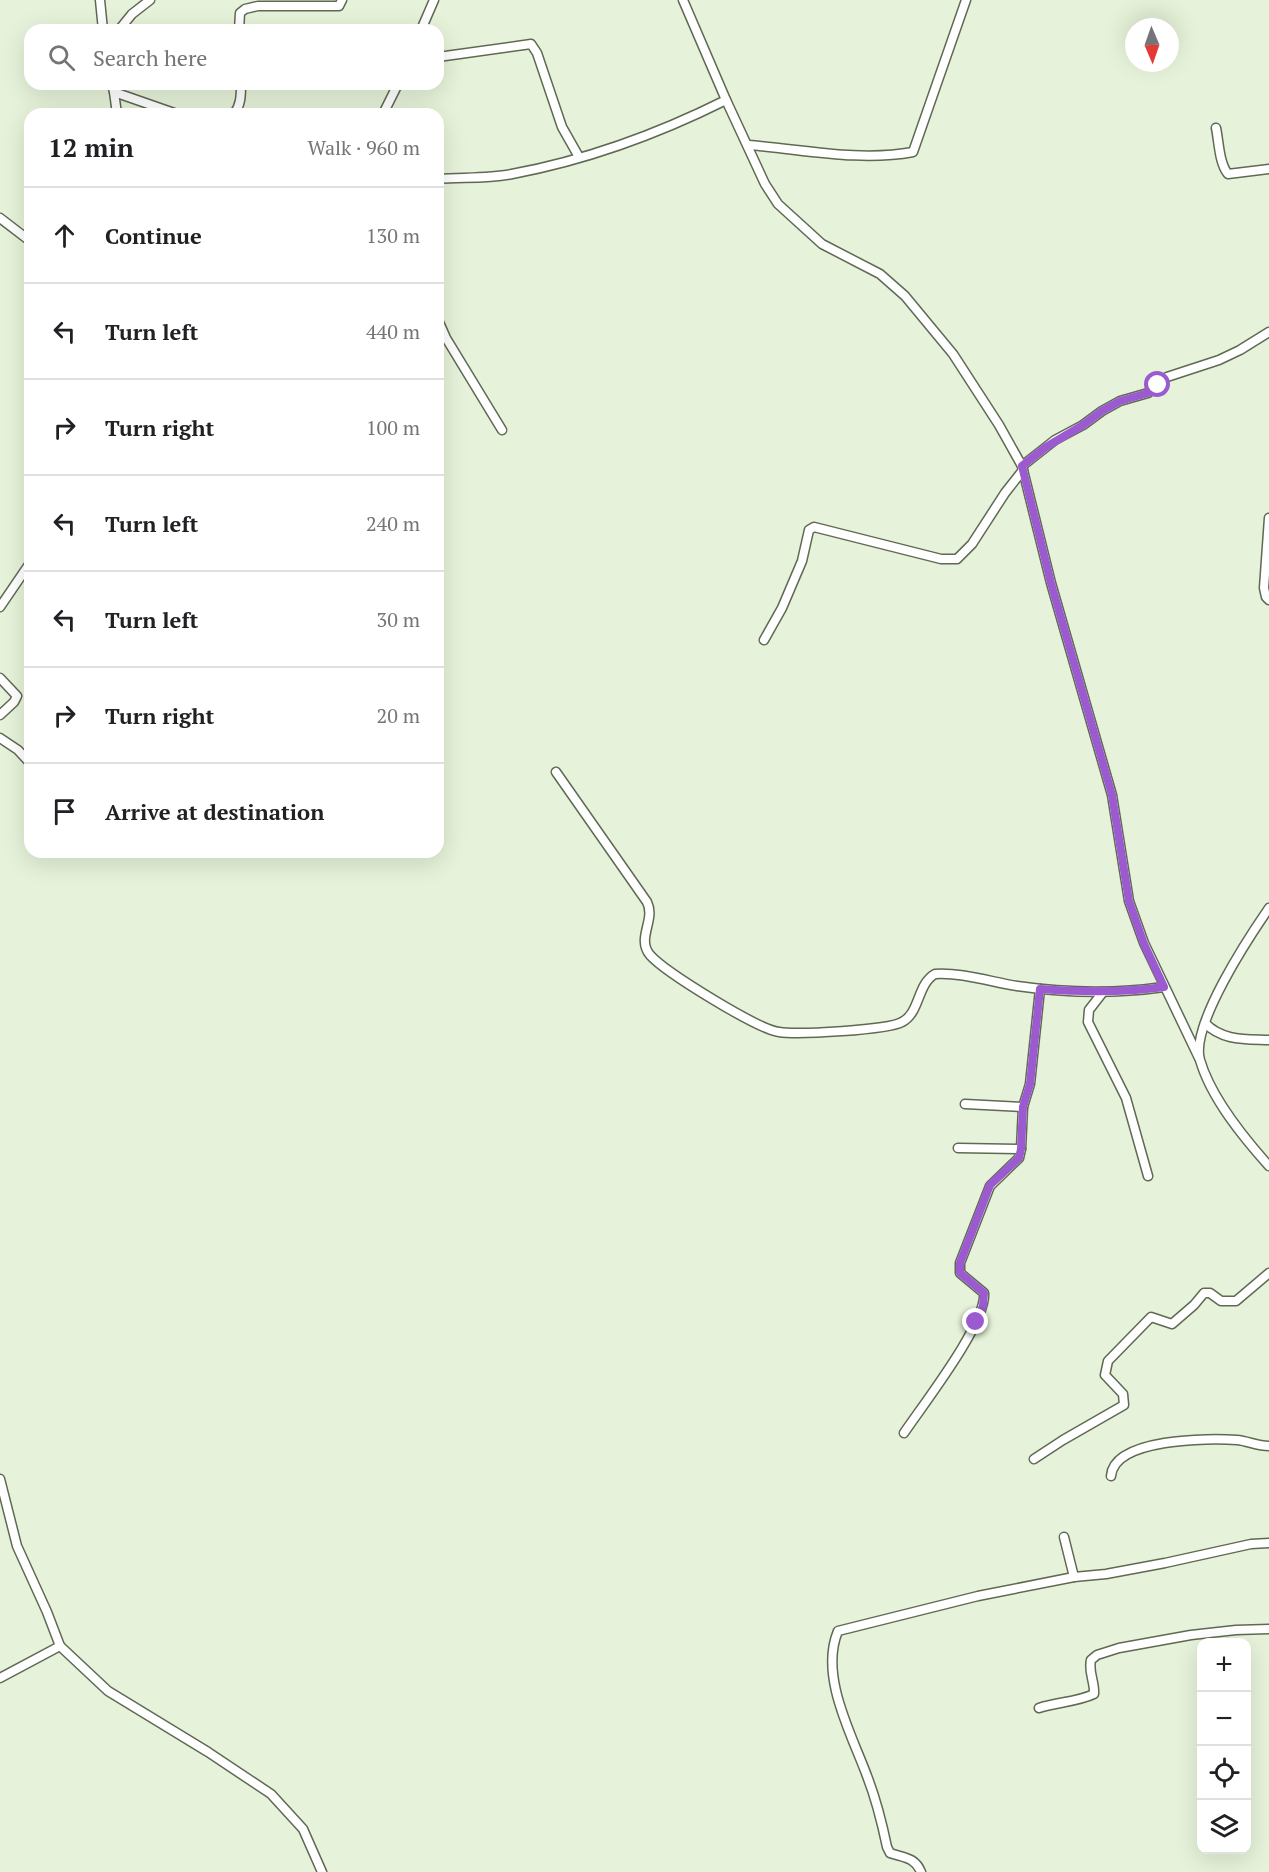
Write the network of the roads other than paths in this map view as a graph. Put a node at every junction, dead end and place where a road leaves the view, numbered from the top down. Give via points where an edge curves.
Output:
1 (100, 0) edge
2 (150, 0) edge
3 (342, 0) edge
4 (434, 0) edge
5 (683, 0) edge
6 (966, 0) edge
7 (102, 24) edge
8 (123, 24) edge
9 (239, 24) edge
10 (424, 24) edge
11 (444, 56) edge
12 (113, 90) edge
13 (118, 90) edge
14 (241, 90) edge
15 (395, 90) edge
16 (726, 100) junction
17 (116, 108) edge
18 (162, 108) edge
19 (238, 108) edge
20 (386, 108) edge
21 (1216, 128) dead end
22 (747, 145) junction
23 (579, 158) junction
24 (1269, 169) edge
25 (444, 179) edge
26 (0, 218) edge
27 (24, 236) edge
28 (1269, 332) edge
29 (444, 334) edge
30 (502, 430) dead end
31 (1022, 468) junction
32 (1269, 518) edge
33 (24, 572) edge
34 (1269, 600) edge
35 (0, 606) edge
36 (764, 640) dead end
37 (0, 678) edge
38 (0, 715) edge
39 (0, 738) edge
40 (24, 756) edge
41 (556, 772) dead end
42 (1269, 908) edge
43 (1164, 987) junction
44 (1040, 989) junction
45 (1103, 992) junction
46 (1205, 1023) junction
47 (1269, 1040) edge
48 (1199, 1058) junction
49 (965, 1104) dead end
50 (1023, 1107) junction
51 (958, 1148) dead end
52 (1021, 1149) junction
53 (1269, 1166) edge
54 (1148, 1176) dead end
55 (1269, 1273) edge
56 (904, 1433) dead end
57 (1269, 1446) edge
58 (1034, 1459) dead end
59 (1111, 1476) dead end
60 (0, 1479) edge
61 (1064, 1537) dead end
62 (1269, 1543) edge
63 (1074, 1577) junction
64 (1269, 1629) edge
65 (60, 1646) junction
66 (0, 1678) edge
67 (1040, 1708) dead end
68 (322, 1872) edge
69 (921, 1872) edge

1 - 7 street
2 - 8 street
3 - 9 street via 339,6 245,9 240,13
4 - 10 street
5 - 16 street
6 - 22 street via 913,152 862,156
11 - 23 street via 531,44 535,47 562,127
12 - 17 street
13 - 18 street
14 - 19 street
15 - 20 street
16 - 22 street
16 - 23 street via 679,124
21 - 24 street via 1228,174
22 - 31 street via 778,204 822,244 880,274 932,327 999,425
23 - 25 street via 511,174
26 - 27 street
28 - 31 street via 1219,360 1167,377 1148,393 1120,401 1055,440
29 - 30 street
31 - 36 street via 972,544 957,559 941,560 823,528 809,530 802,561
31 - 43 street via 1112,795 1129,901
32 - 34 street via 1264,588
33 - 35 street
37 - 38 street via 17,696
39 - 40 street
41 - 44 street via 647,902 651,919 644,939 650,955 689,984 766,1028 795,1032 900,1024 935,974
42 - 46 street via 1240,951
43 - 45 street
43 - 48 street
44 - 45 street
44 - 50 street via 1030,1084
45 - 54 street via 1089,1010 1088,1022 1126,1098
46 - 47 street via 1222,1036
46 - 48 street
48 - 53 street via 1229,1118
49 - 50 street
50 - 52 street
51 - 52 street
52 - 56 street via 1017,1161 990,1185 960,1263 960,1273 984,1293 981,1311
55 - 58 street via 1236,1301 1221,1301 1204,1293 1172,1324 1151,1317 1108,1361 1105,1375 1123,1394 1124,1405
57 - 59 street via 1209,1439 1153,1445 1119,1459
60 - 65 street via 17,1546
61 - 63 street
62 - 63 street
63 - 69 street via 838,1631 832,1663 837,1697 868,1778 890,1853 907,1856 918,1864
64 - 67 street via 1191,1635 1107,1651 1091,1660 1094,1694
65 - 66 street
65 - 68 street via 108,1691 271,1794 303,1829

